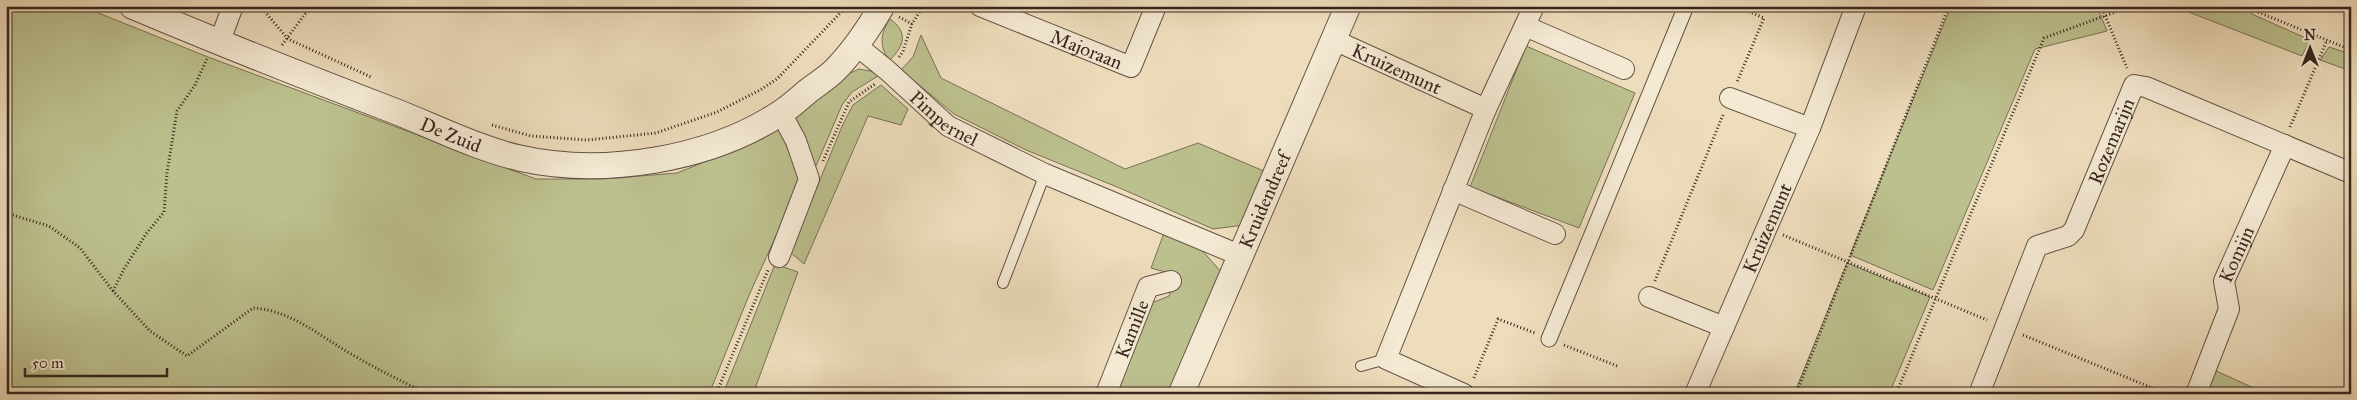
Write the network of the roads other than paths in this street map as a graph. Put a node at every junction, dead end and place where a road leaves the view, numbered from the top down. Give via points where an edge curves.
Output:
1 (132, 6) edge
2 (233, 6) edge
3 (882, 6) edge
4 (980, 6) edge
5 (1156, 6) edge
6 (1348, 6) edge
7 (1534, 6) edge
8 (1686, 6) edge
9 (1856, 6) edge
10 (1525, 26) junction
11 (1334, 40) junction
12 (219, 42) junction
13 (856, 45) junction
14 (1624, 69) dead end
15 (1730, 98) road end
16 (1486, 109) junction
17 (781, 112) junction
18 (1810, 128) junction
19 (2285, 145) junction
20 (2351, 173) edge
21 (1045, 174) junction
22 (1453, 190) junction
23 (1554, 234) dead end
24 (1239, 255) junction
25 (779, 257) road end
26 (1171, 281) dead end
27 (1003, 283) dead end
28 (1649, 296) road end
29 (1724, 327) junction
30 (1550, 338) road end
31 (1386, 359) junction
32 (1361, 366) dead end
33 (1467, 390) edge
34 (1106, 394) edge
35 (1181, 394) edge
36 (1696, 394) edge
37 (1982, 394) edge
38 (2196, 394) edge

1 - 12 street, De Zuid
2 - 12 street
3 - 13 street, De Zuid
4 - 5 street, Majoraan via 1131,67
6 - 11 street, Kruidendreef
7 - 10 street
8 - 30 street
9 - 18 street, Kruizemunt
10 - 14 street
10 - 16 street
11 - 16 street, Kruizemunt
11 - 24 street, Kruidendreef
12 - 17 street, De Zuid via 456,137 519,158 568,165 648,162 734,137
13 - 17 street, De Zuid via 834,71
13 - 21 street, Pimpernel via 948,126
15 - 18 street
16 - 22 street
17 - 25 street via 796,141 809,179
18 - 29 street, Kruizemunt
19 - 20 street, Rozemarijn
19 - 37 street, Rozemarijn via 2146,87 2134,85 2074,230 2068,236 2037,246 1981,389
19 - 38 street, Komijn via 2224,281 2230,309
21 - 24 street, Pimpernel
21 - 27 lane
22 - 23 street
22 - 31 street
24 - 35 street, Kruidendreef
26 - 34 street, Kamille via 1148,287
28 - 29 street
29 - 36 street, Kruizemunt
31 - 32 lane
31 - 33 street

